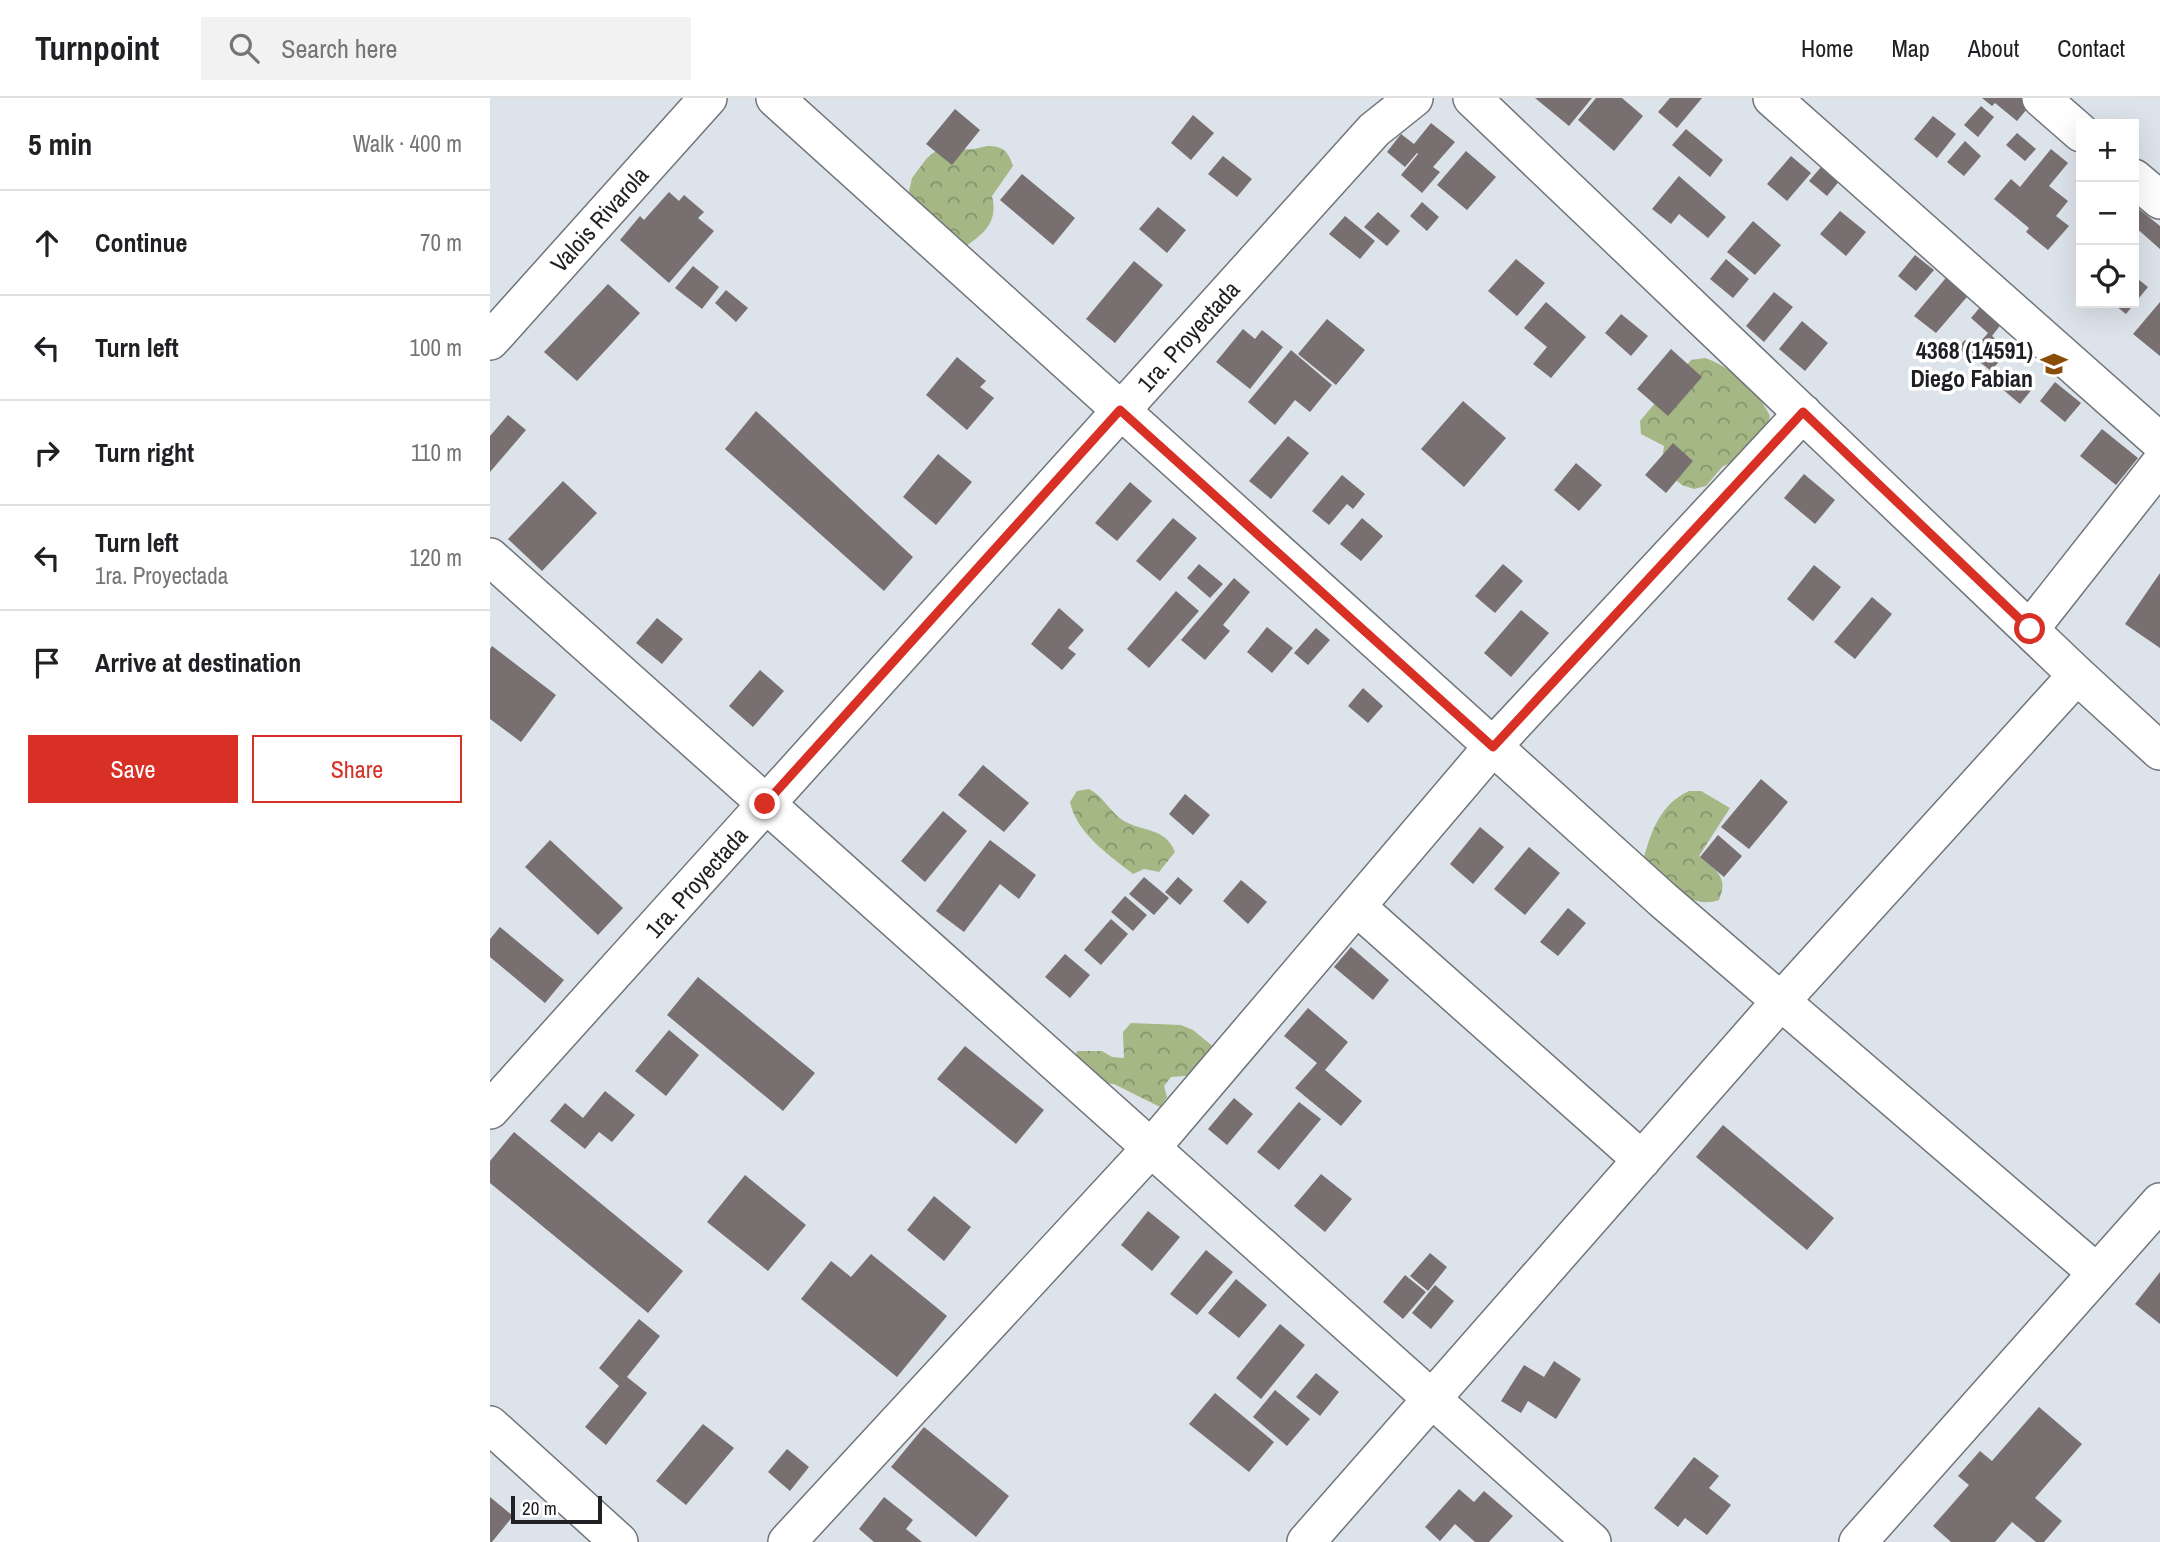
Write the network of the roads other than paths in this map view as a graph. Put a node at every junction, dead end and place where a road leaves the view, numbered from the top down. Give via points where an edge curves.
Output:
1 (708, 98) edge
2 (775, 98) edge
3 (1414, 98) edge
4 (1472, 98) edge
5 (1772, 98) edge
6 (2041, 98) edge
7 (2076, 129) edge
8 (490, 341) edge
9 (1120, 410) junction
10 (1803, 412) junction
11 (2160, 442) edge
12 (2160, 464) edge
13 (490, 557) edge
14 (2030, 629) junction
15 (2077, 675) junction
16 (1493, 747) junction
17 (2160, 751) edge
18 (765, 804) junction
19 (1357, 907) junction
20 (1781, 1001) junction
21 (490, 1110) edge
22 (1151, 1148) junction
23 (1642, 1160) junction
24 (2160, 1202) edge
25 (2097, 1273) junction
26 (1434, 1399) junction
27 (490, 1425) edge
28 (619, 1542) edge
29 (787, 1542) edge
30 (1306, 1542) edge
31 (1592, 1542) edge
32 (1858, 1542) edge

1 - 8 street, Valois Rivarola
2 - 9 street
3 - 9 street, 1ra. Proyectada via 1374,130
4 - 10 street
5 - 11 street
6 - 7 street
9 - 16 street
9 - 18 street, 1ra. Proyectada
10 - 14 street
10 - 16 street
12 - 14 street
13 - 18 street
14 - 15 street
15 - 17 street
15 - 20 street
16 - 19 street
16 - 20 street
18 - 21 street, 1ra. Proyectada
18 - 22 street
19 - 22 street
19 - 23 street
20 - 23 street
20 - 25 street
22 - 26 street
22 - 29 street
23 - 26 street
24 - 25 street
25 - 32 street
26 - 30 street
26 - 31 street
27 - 28 street

